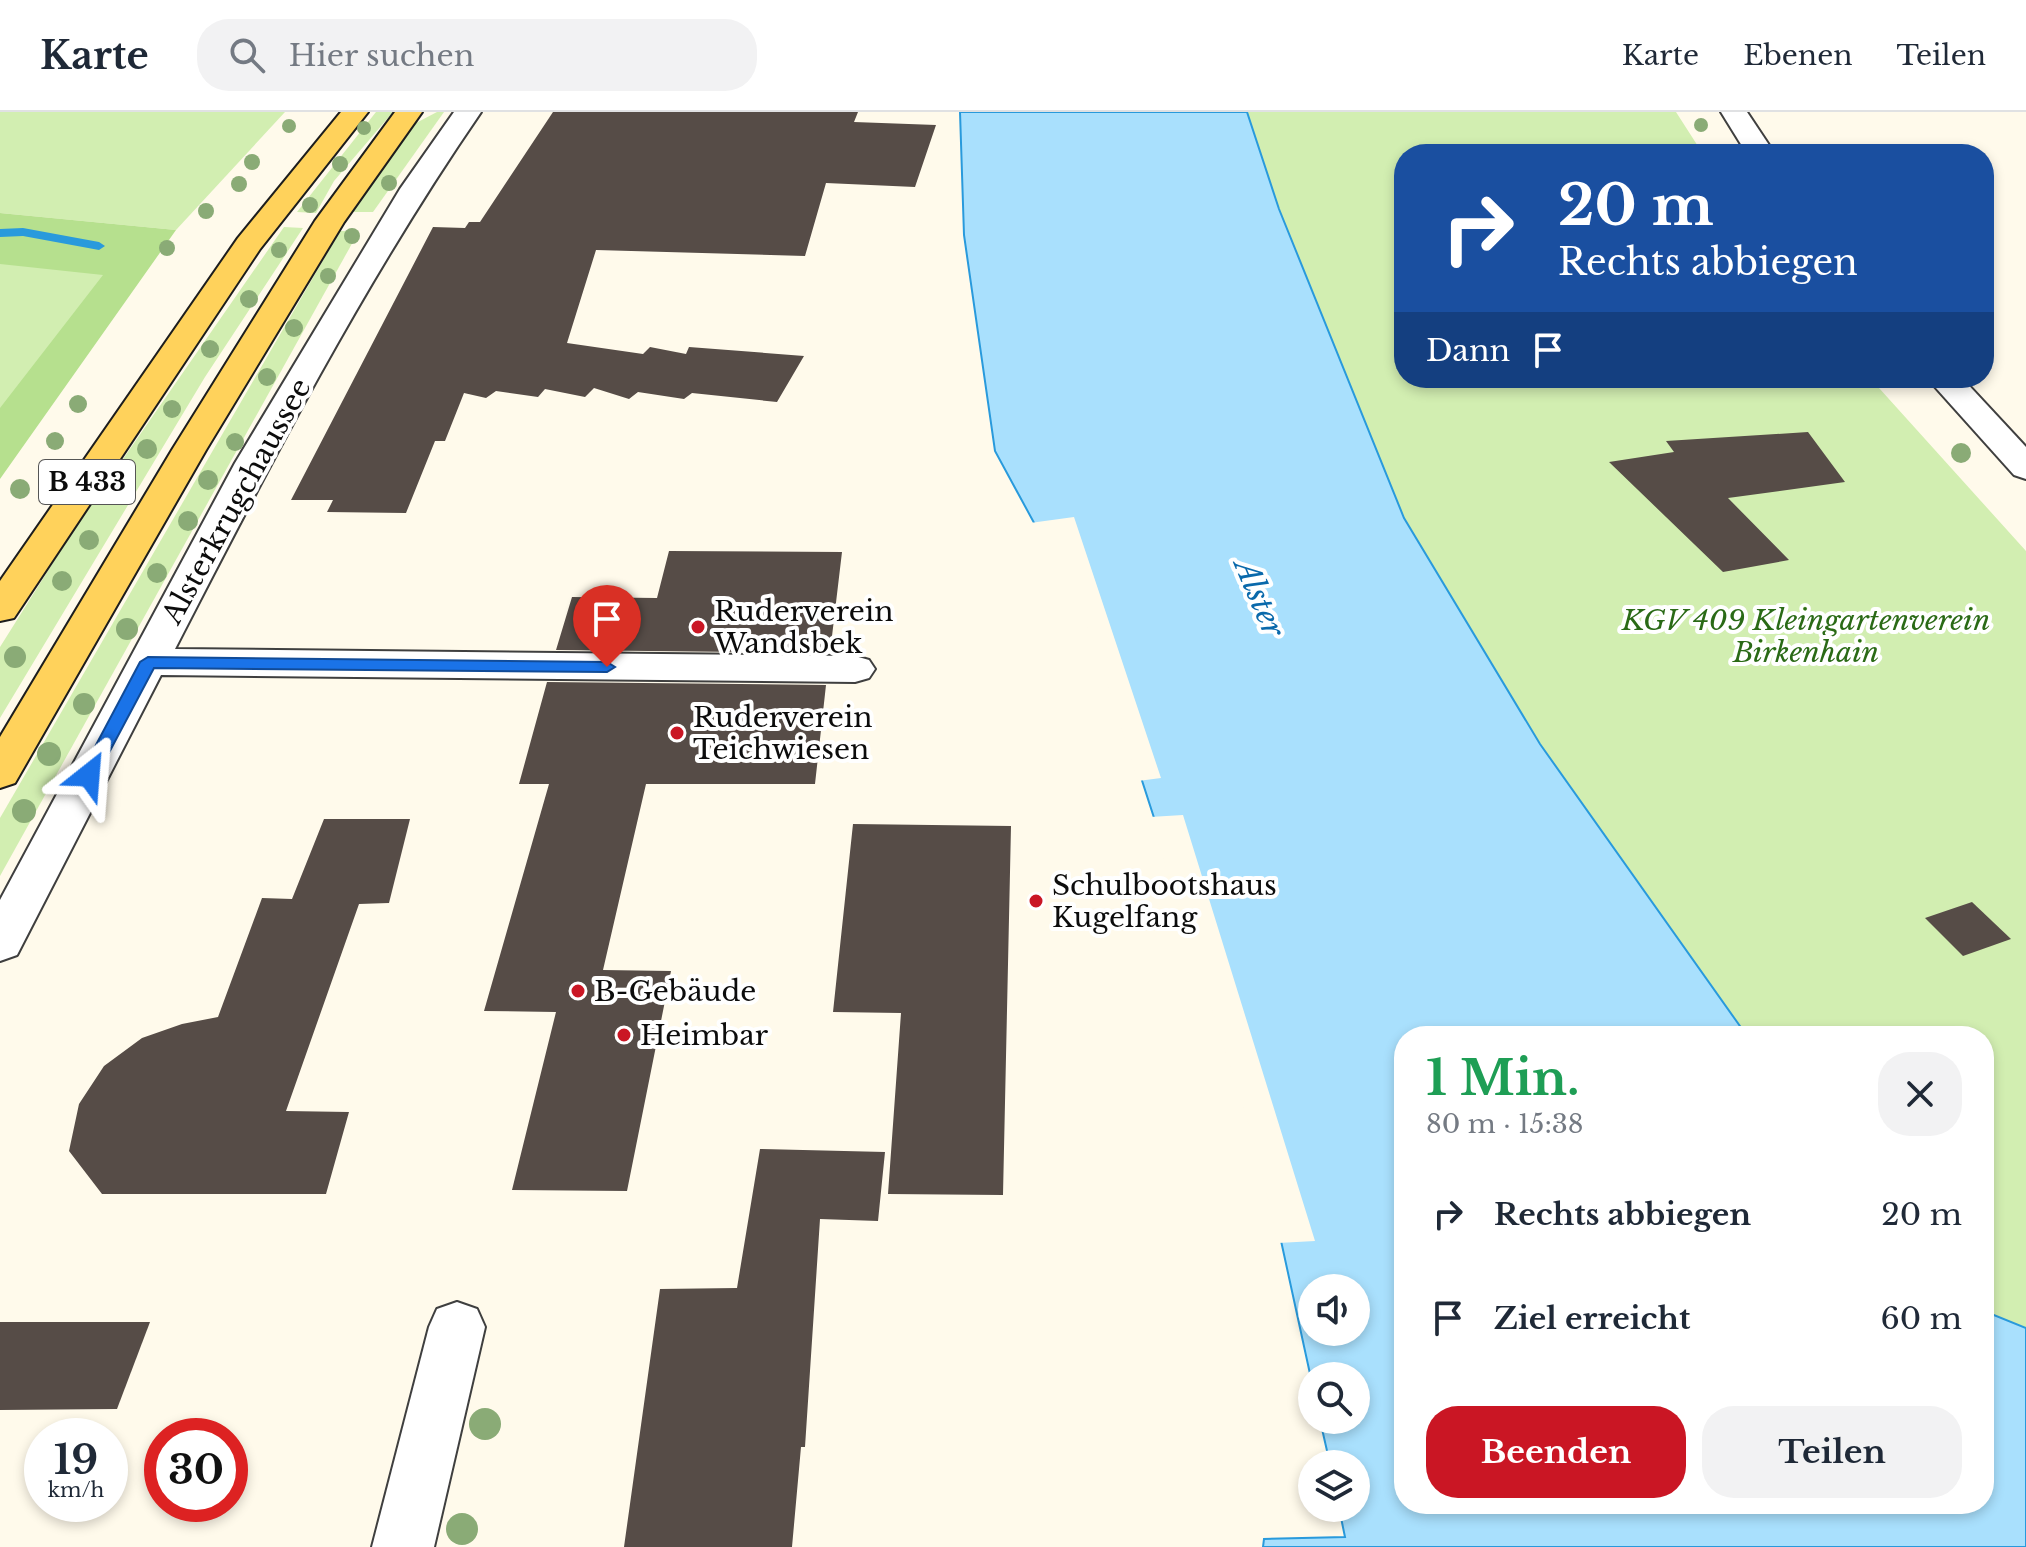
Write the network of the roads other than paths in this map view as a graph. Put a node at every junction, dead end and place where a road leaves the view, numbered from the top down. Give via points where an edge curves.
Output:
1 (355, 112) edge
2 (409, 112) edge
3 (468, 112) edge
4 (1734, 112) edge
5 (1755, 144) edge
6 (1953, 388) edge
7 (2026, 468) edge
8 (0, 609) edge
9 (148, 662) junction
10 (855, 669) dead end
11 (0, 773) edge
12 (0, 943) edge
13 (457, 1327) dead end
14 (403, 1547) edge

1 - 8 main road, B 433 via 249,244
2 - 11 main road via 322,234
3 - 9 street, Alsterkrugchaussee via 414,189 253,463
4 - 5 street
6 - 7 street
9 - 10 street
9 - 12 street, Alsterkrugchaussee
13 - 14 street

